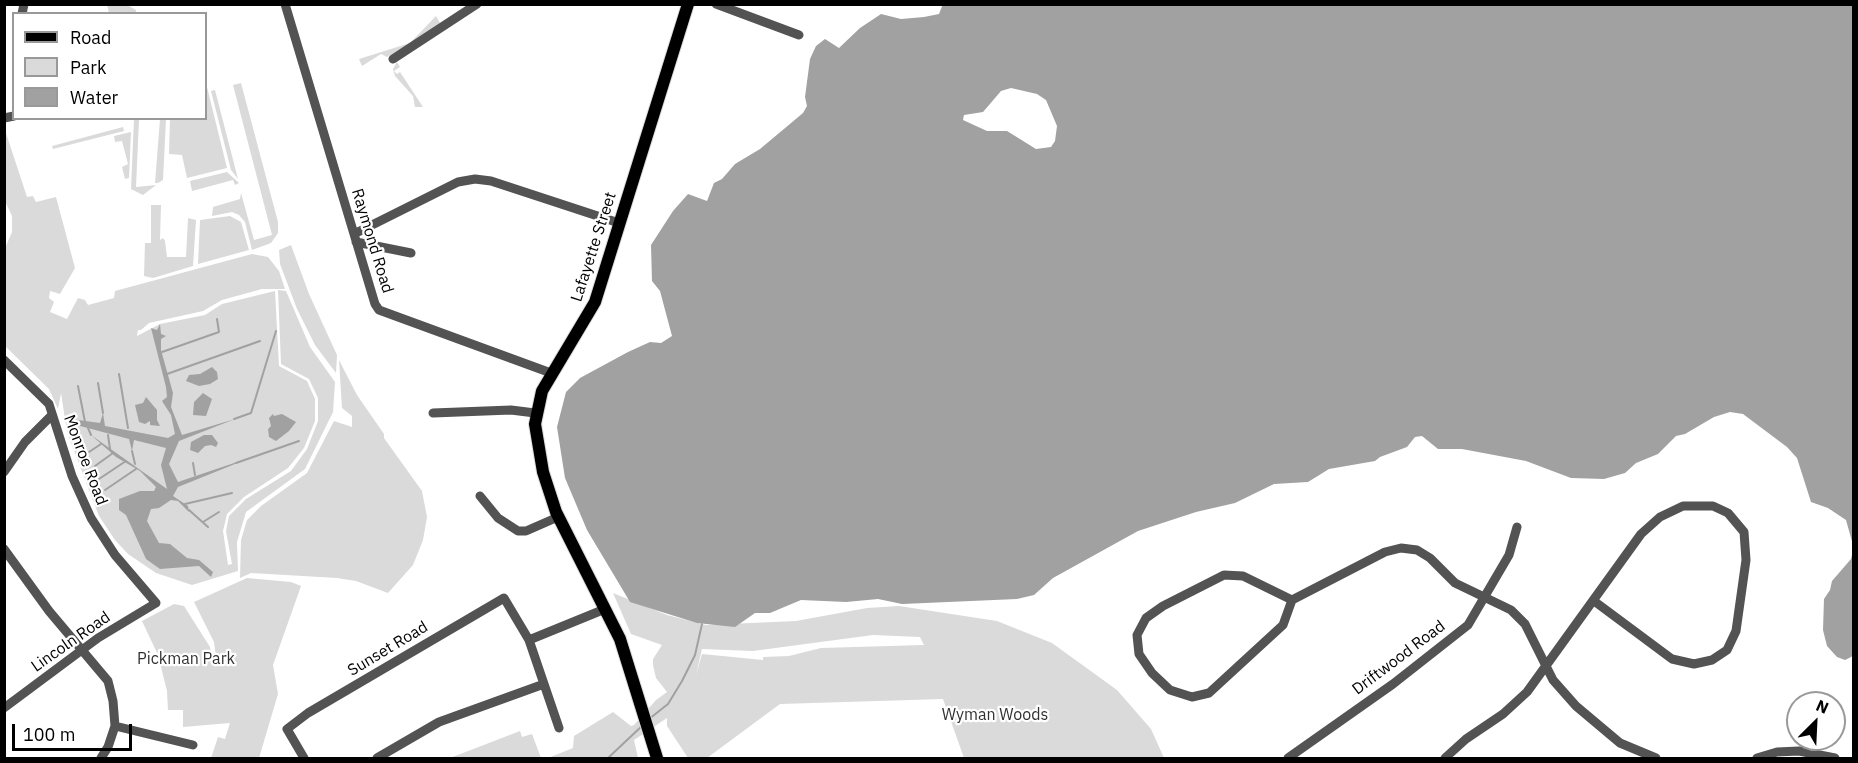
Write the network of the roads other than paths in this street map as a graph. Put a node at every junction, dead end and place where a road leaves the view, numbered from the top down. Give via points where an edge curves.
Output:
1 (285, 4) edge
2 (477, 4) edge
3 (688, 4) edge
4 (716, 4) edge
5 (799, 35) dead end
6 (393, 59) dead end
7 (619, 224) junction
8 (355, 238) junction
9 (411, 253) dead end
10 (4, 360) edge
11 (551, 373) junction
12 (433, 413) dead end
13 (536, 413) junction
14 (52, 415) junction
15 (4, 471) edge
16 (480, 496) dead end
17 (558, 517) junction
18 (1517, 527) dead end
19 (4, 549) edge
20 (1484, 597) junction
21 (1292, 600) junction
22 (1594, 601) junction
23 (156, 603) joint
24 (605, 609) junction
25 (529, 639) junction
26 (82, 650) junction
27 (1546, 668) junction
28 (544, 684) junction
29 (4, 708) edge
30 (115, 726) junction
31 (559, 728) dead end
32 (193, 745) dead end
33 (101, 759) edge
34 (304, 759) edge
35 (377, 759) edge
36 (657, 759) edge
37 (1288, 759) edge
38 (1445, 759) edge
39 (1656, 759) edge
40 (1756, 759) edge
41 (1835, 759) edge

1 - 8 street, Raymond Road
2 - 6 street
3 - 7 main road, Lafayette Street
4 - 5 street
7 - 8 street via 475,179 458,182
7 - 11 main road, Lafayette Street via 590,313
8 - 9 street
8 - 11 street, Raymond Road via 379,310
10 - 14 street, Monroe Road via 43,397
11 - 13 main road, Lafayette Street
12 - 13 street
13 - 17 main road, Lafayette Street via 539,456
14 - 15 street
14 - 23 street, Monroe Road via 91,518 115,555
16 - 17 street via 498,518 518,531
17 - 24 main road, Lafayette Street
18 - 20 street, Driftwood Road via 1509,555
19 - 26 street
20 - 21 street via 1455,583 1424,553 1401,548 1350,568
20 - 27 street via 1511,610 1525,624
20 - 37 street, Driftwood Road via 1468,625 1448,643
21 - 21 street via 1283,625 1209,693 1192,697 1170,690 1139,654 1137,635 1146,618 1224,575 1243,576
22 - 22 street via 1672,659 1683,664 1712,660 1727,650 1736,631 1746,560 1744,532 1728,513 1713,506 1694,504 1673,510 1641,534
22 - 27 street
23 - 26 street, Lincoln Road
24 - 25 street
24 - 36 main road, Lafayette Street via 620,639
25 - 28 street
25 - 34 street, Sunset Road via 504,599 287,729
26 - 29 street, Lincoln Road
26 - 30 street via 108,681
27 - 38 street via 1514,705
27 - 39 street via 1575,706 1604,731
28 - 31 street
28 - 35 street via 439,722
30 - 32 street
30 - 33 street
40 - 41 street via 1777,752 1799,751

